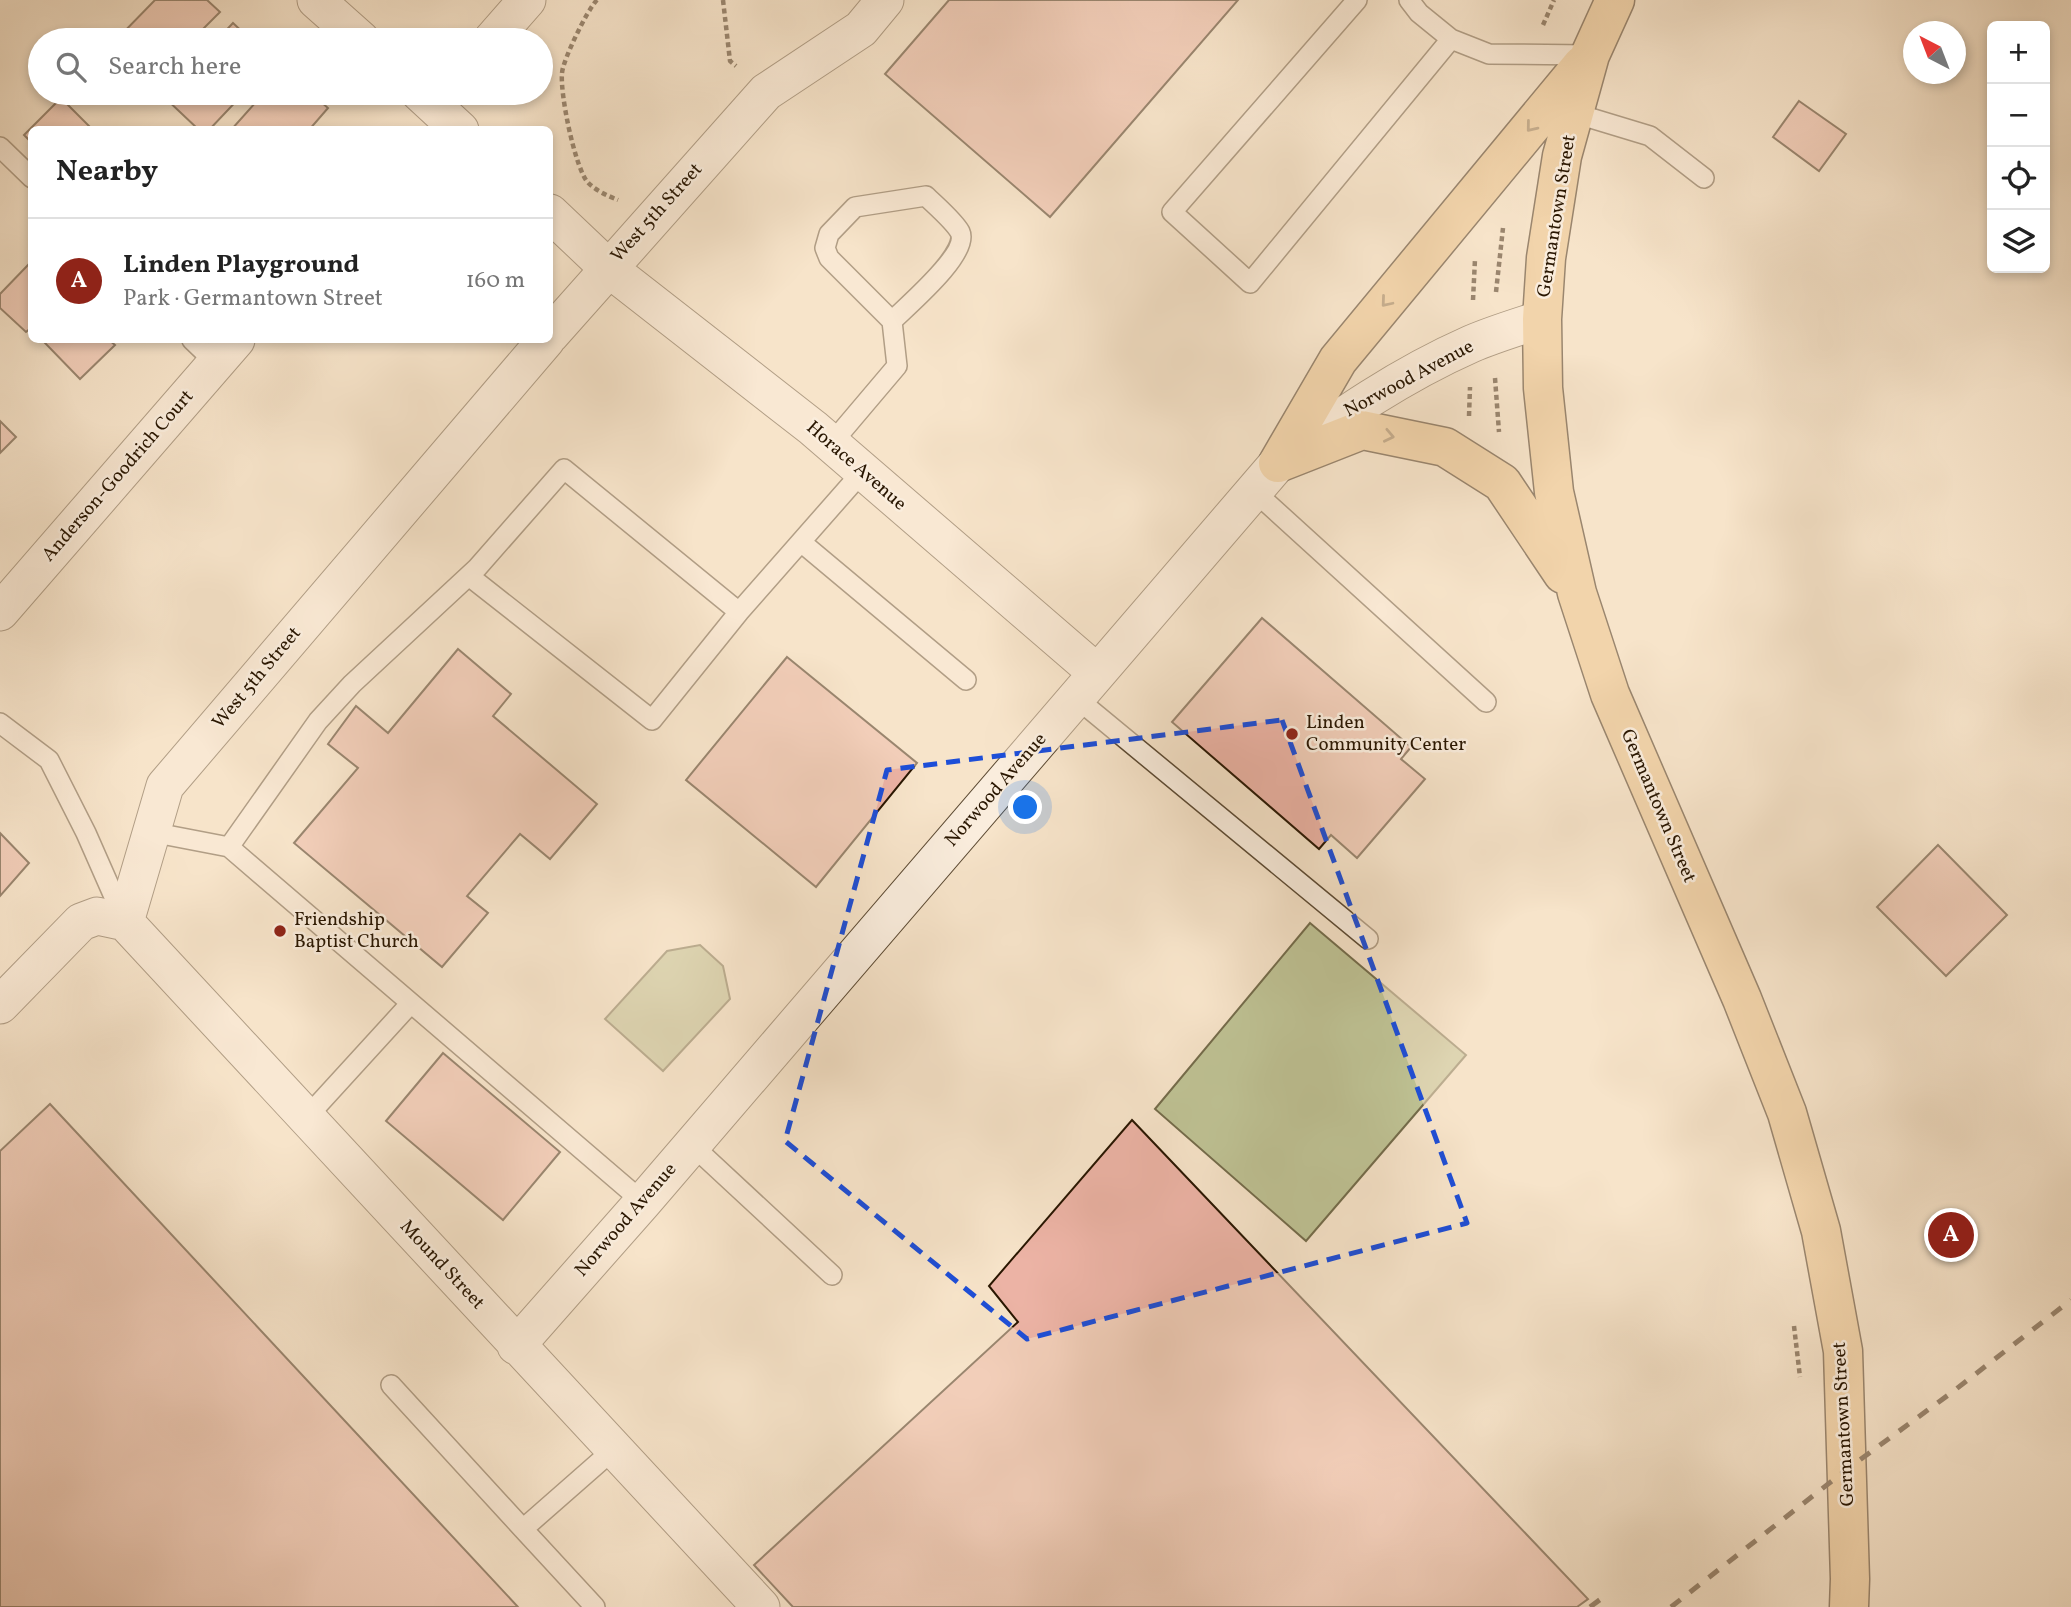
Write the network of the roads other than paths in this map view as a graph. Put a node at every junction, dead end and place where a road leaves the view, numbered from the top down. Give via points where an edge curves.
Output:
1 (316, 0) edge
2 (527, 0) edge
3 (885, 0) edge
4 (1357, 0) edge
5 (1409, 0) edge
6 (1615, 0) edge
7 (348, 28) edge
8 (502, 28) edge
9 (1451, 39) junction
10 (1590, 55) junction
11 (1574, 113) junction
12 (0, 146) edge
13 (28, 174) edge
14 (1704, 178) dead end
15 (553, 216) edge
16 (608, 268) junction
17 (1542, 318) junction
18 (892, 321) junction
19 (553, 332) edge
20 (543, 343) edge
21 (215, 347) edge
22 (822, 436) junction
23 (1279, 463) junction
24 (863, 471) junction
25 (1254, 491) junction
26 (801, 542) junction
27 (469, 576) junction
28 (1577, 593) junction
29 (0, 612) edge
30 (739, 612) junction
31 (966, 680) dead end
32 (1085, 685) junction
33 (1486, 702) dead end
34 (0, 723) edge
35 (152, 832) junction
36 (229, 848) junction
37 (125, 922) junction
38 (1368, 939) dead end
39 (411, 1003) junction
40 (0, 1005) edge
41 (306, 1118) junction
42 (692, 1145) junction
43 (643, 1202) junction
44 (832, 1275) dead end
45 (516, 1346) junction
46 (391, 1385) dead end
47 (613, 1450) junction
48 (523, 1529) junction
49 (596, 1607) edge
50 (761, 1607) edge
51 (1849, 1607) edge

1 - 7 street
2 - 8 street
3 - 16 street, West 5th Street via 861,29 766,92
4 - 9 lane via 1172,212 1251,283
5 - 9 lane
6 - 10 main road, Germantown Street
9 - 10 lane via 1489,54
10 - 11 main road, Germantown Street
10 -> 23 main road via 1338,360
11 - 14 lane via 1650,136
11 - 17 main road, Germantown Street via 1562,156 1546,258
12 - 13 lane
15 - 16 street, Horace Avenue
16 - 19 street, West 5th Street
16 - 22 street, Horace Avenue
17 - 23 street, Norwood Avenue via 1471,344 1387,387
17 - 28 main road, Germantown Street via 1543,388 1554,492
18 - 18 lane via 961,245 960,233 926,195 855,207 829,234 825,247 829,258
18 - 22 lane via 897,366
20 - 35 street, West 5th Street via 165,786
21 - 29 street, Anderson-Goodrich Court
22 - 24 street, Horace Avenue
23 - 25 street, Norwood Avenue
23 -> 28 main road via 1362,430 1445,447 1502,483
24 - 26 lane
24 - 32 street, Horace Avenue
25 - 32 street, Norwood Avenue
25 - 33 lane
26 - 30 lane
26 - 31 lane
27 - 30 lane via 564,469
27 - 30 lane via 652,720
27 - 36 lane via 318,721
28 - 51 main road, Germantown Street via 1610,694 1787,1113 1821,1230 1843,1351
32 - 38 lane
32 - 42 street, Norwood Avenue
34 - 37 lane via 49,760
35 - 36 lane
35 - 37 street, West 5th Street
36 - 39 lane
37 - 40 street via 97,916 81,922
37 - 41 street, Mound Street
39 - 41 lane
39 - 43 lane
41 - 45 street, Mound Street
42 - 43 street, Norwood Avenue
42 - 44 lane
43 - 45 street, Norwood Avenue
45 - 47 street, Mound Street
46 - 48 lane
47 - 48 lane
47 - 50 street, Mound Street
48 - 49 lane

